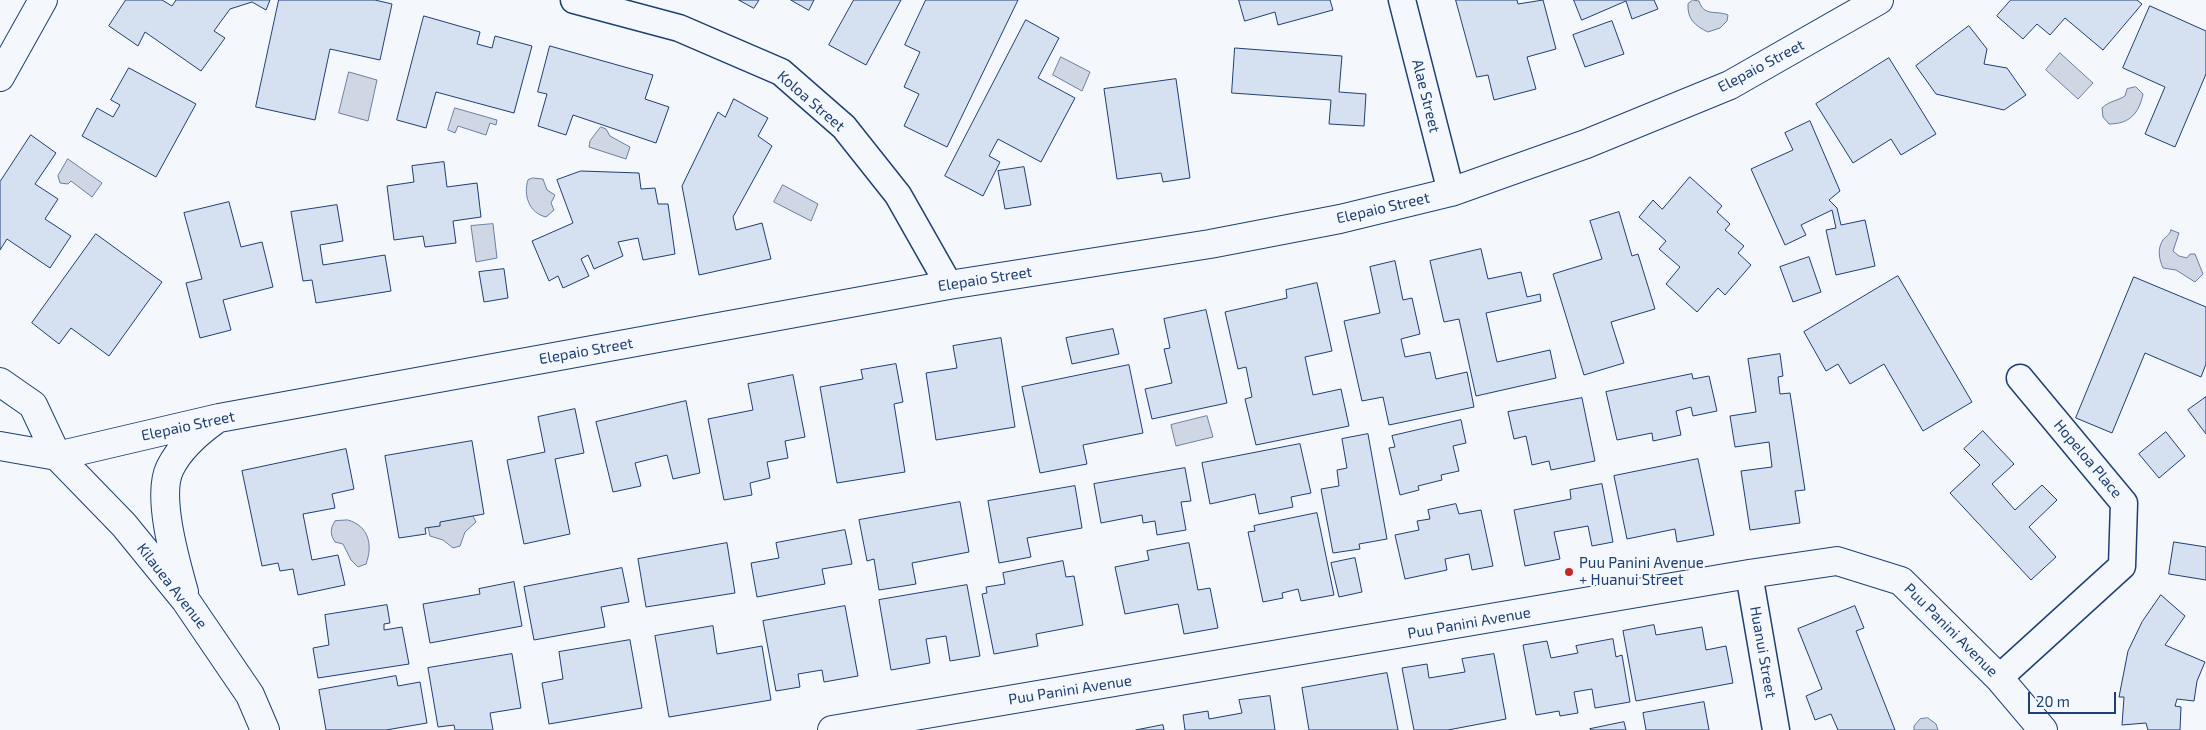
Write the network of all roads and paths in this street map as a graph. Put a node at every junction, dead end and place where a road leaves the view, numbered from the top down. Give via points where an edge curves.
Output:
1 (43, 0) edge
2 (574, 0) edge
3 (1402, 0) edge
4 (1879, 0) edge
5 (0, 77) edge
6 (1451, 192) junction
7 (949, 285) junction
8 (2020, 378) dead end
9 (0, 382) edge
10 (219, 418) junction
11 (0, 446) edge
12 (57, 456) junction
13 (1749, 574) junction
14 (186, 601) junction
15 (1999, 678) junction
16 (266, 730) edge
17 (832, 730) edge
18 (1776, 730) edge
19 (2043, 730) edge

1 - 5 street
2 - 7 street, Koloa Street via 679,28 781,72 844,127 898,195
3 - 6 street, Alae Street
4 - 6 street, Elepaio Street via 1730,85 1586,144
6 - 7 street, Elepaio Street via 1340,219 1210,244
7 - 10 street, Elepaio Street
8 - 15 street, Hopeloa Place via 2124,503 2122,566
9 - 12 street, Kilauea Avenue via 33,405
10 - 12 street, Elepaio Street
10 - 14 street via 182,448 169,470 166,506
11 - 12 street
12 - 14 street, Kilauea Avenue via 124,525
13 - 15 street, Puu Panini Avenue via 1837,561 1901,581
13 - 17 street, Puu Panini Avenue
13 - 18 street, Huanui Street
14 - 16 street, Kilauea Avenue via 250,695
15 - 19 street, Puu Panini Avenue

